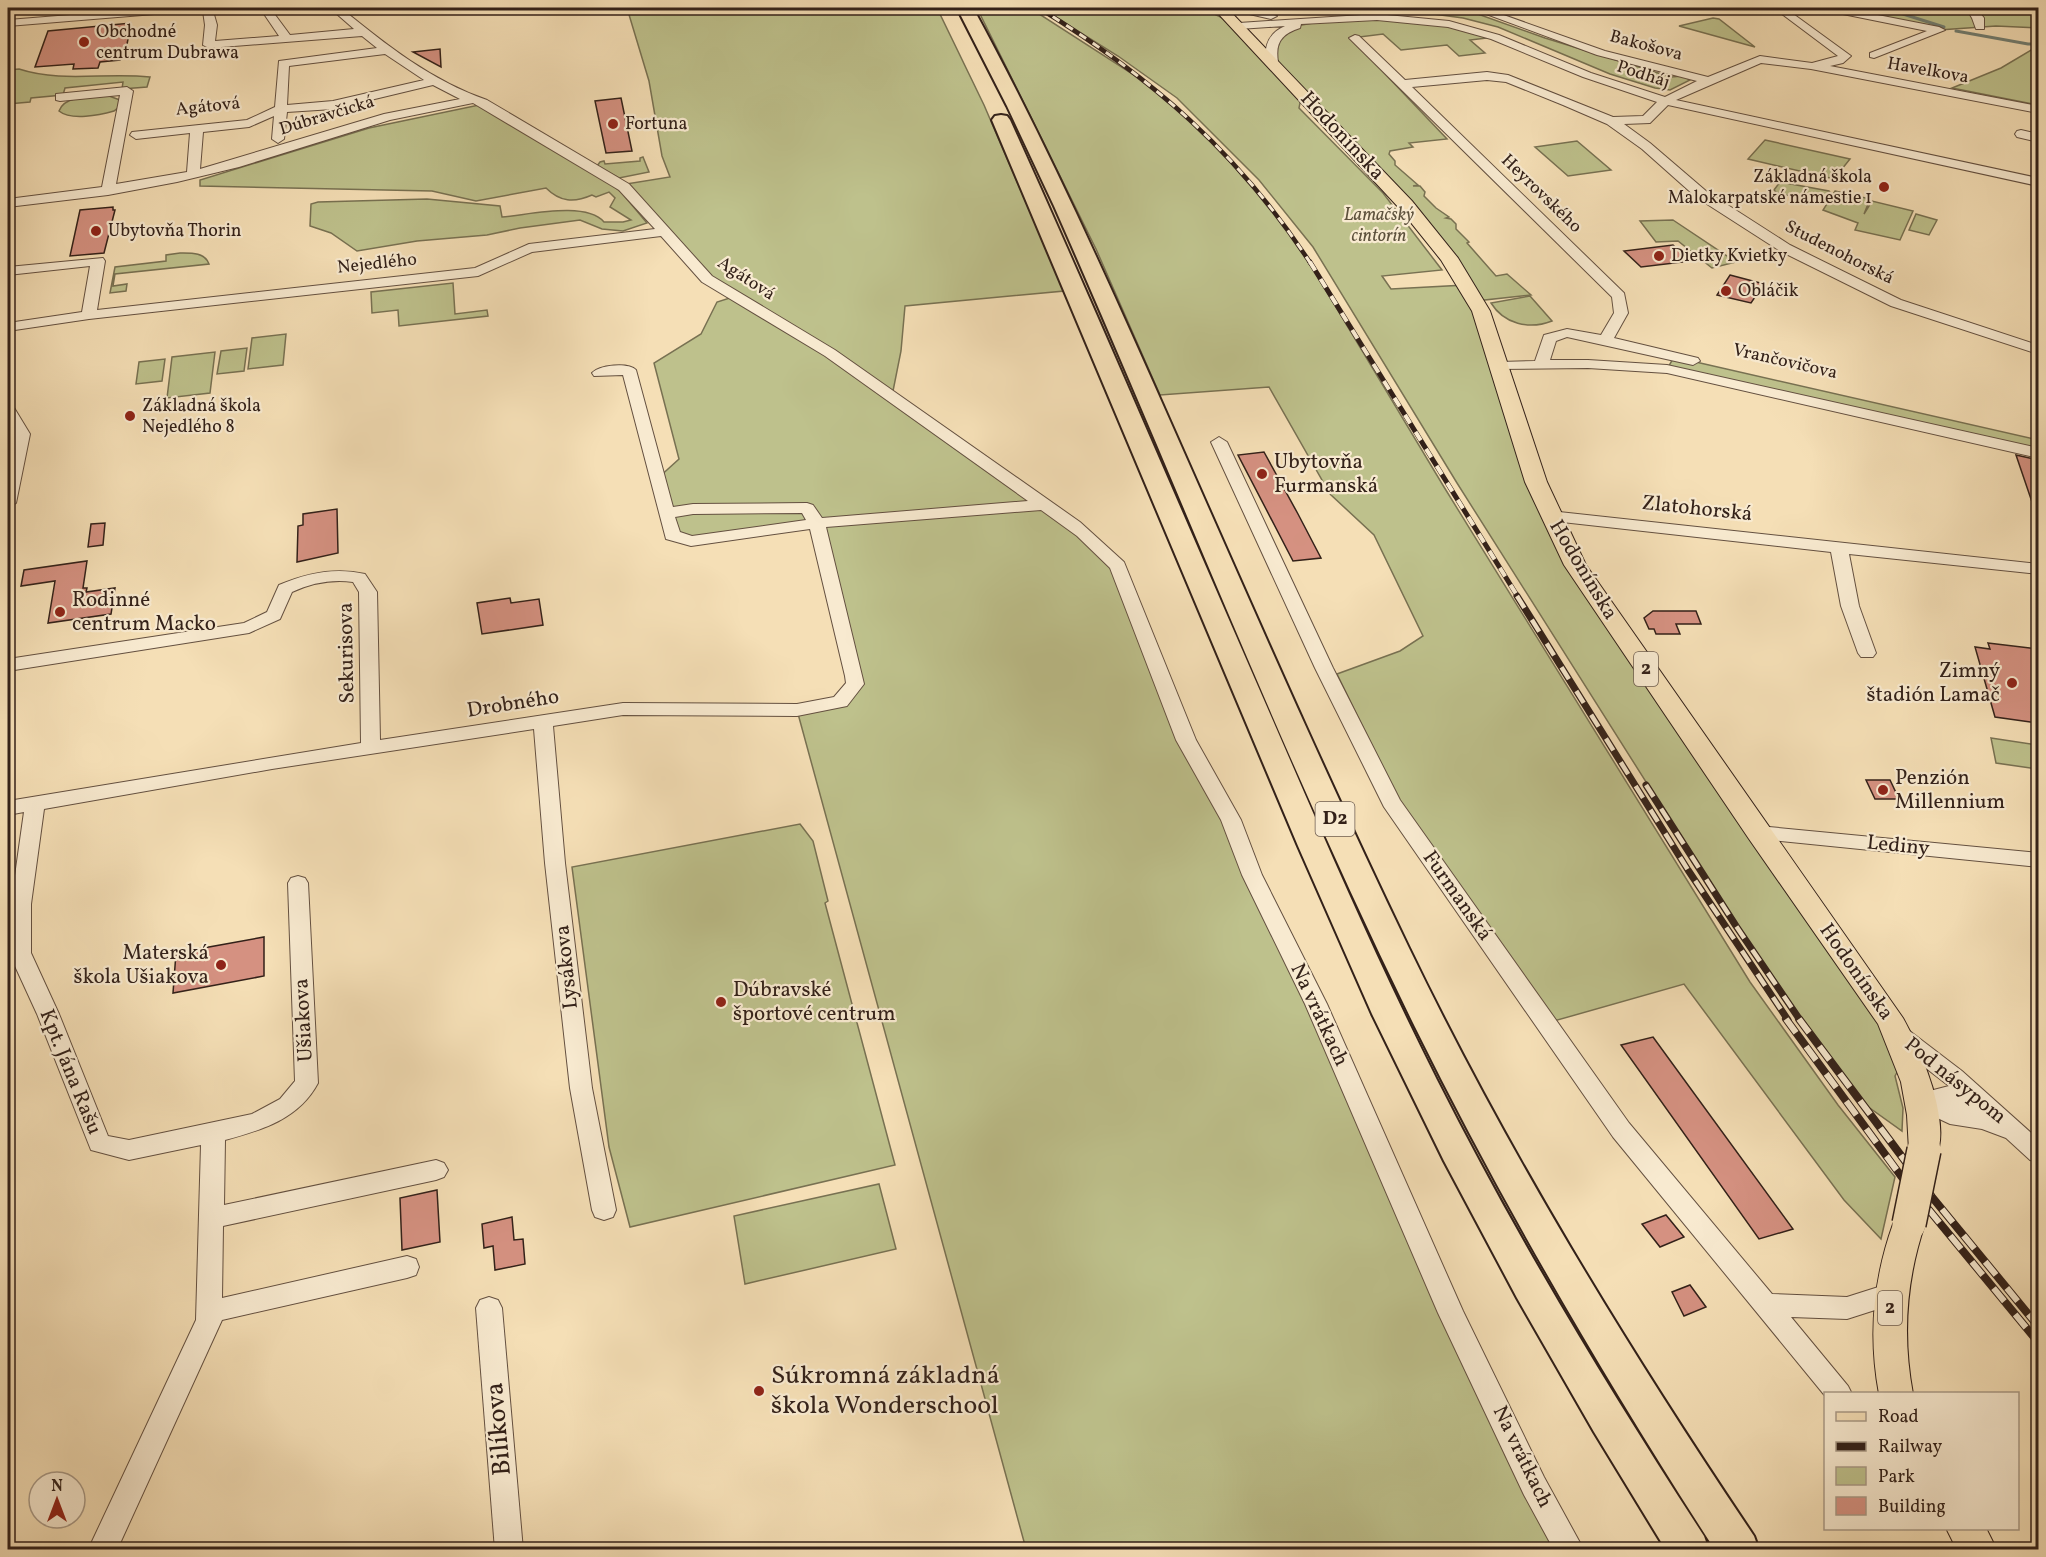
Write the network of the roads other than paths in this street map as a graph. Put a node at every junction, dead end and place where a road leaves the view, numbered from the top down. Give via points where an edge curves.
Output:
1 (191, 8) edge
2 (265, 8) edge
3 (335, 8) edge
4 (948, 8) edge
5 (965, 8) edge
6 (1220, 8) edge
7 (1236, 8) edge
8 (1475, 8) edge
9 (1779, 8) edge
10 (1828, 8) edge
11 (1971, 8) edge
12 (208, 11) dead end
13 (1340, 18) junction
14 (8, 23) edge
15 (1239, 26) junction
16 (1980, 27) dead end
17 (364, 32) junction
18 (1355, 38) dead end
19 (287, 39) junction
20 (386, 50) junction
21 (979, 50) junction
22 (1874, 55) dead end
23 (1272, 62) junction
24 (1811, 66) junction
25 (1706, 80) junction
26 (435, 81) junction
27 (1402, 84) junction
28 (60, 97) dead end
29 (472, 100) junction
30 (1666, 101) junction
31 (281, 109) junction
32 (2038, 109) edge
33 (1646, 120) junction
34 (1611, 122) junction
35 (197, 128) junction
36 (2021, 134) dead end
37 (136, 135) dead end
38 (2038, 138) edge
39 (278, 140) dead end
40 (1646, 146) junction
41 (193, 174) junction
42 (2038, 182) edge
43 (108, 191) junction
44 (8, 203) edge
45 (663, 232) junction
46 (8, 271) edge
47 (89, 315) junction
48 (8, 327) edge
49 (1605, 340) junction
50 (2038, 350) edge
51 (1542, 363) junction
52 (1500, 366) junction
53 (600, 373) dead end
54 (8, 409) edge
55 (2038, 440) edge
56 (1219, 442) dead end
57 (2038, 453) edge
58 (8, 503) edge
59 (1044, 504) junction
60 (666, 513) junction
61 (1550, 516) junction
62 (817, 523) junction
63 (1839, 547) junction
64 (2038, 569) edge
65 (1867, 653) dead end
66 (8, 665) edge
67 (543, 722) junction
68 (371, 748) junction
69 (34, 804) junction
70 (8, 808) edge
71 (1758, 833) junction
72 (2038, 860) edge
73 (298, 883) dead end
74 (1898, 1034) junction
75 (1987, 1105) junction
76 (1924, 1126) junction
77 (213, 1133) junction
78 (2019, 1134) junction
79 (2038, 1153) edge
80 (436, 1170) dead end
81 (604, 1210) dead end
82 (211, 1218) junction
83 (407, 1267) dead end
84 (1891, 1294) junction
85 (1767, 1305) junction
86 (489, 1308) dead end
87 (209, 1312) junction
88 (1837, 1392) edge
89 (1896, 1392) edge
90 (1965, 1530) edge
91 (102, 1550) edge
92 (509, 1550) edge
93 (1570, 1550) edge
94 (1689, 1550) edge
95 (1739, 1550) edge
96 (1979, 1550) edge

1 - 14 street
2 - 19 street
3 - 17 street, Agátová
4 - 21 highway, D2
5 - 21 highway, D2
6 - 15 main road, Hodonínska / 2
7 - 13 street via 1272,16
8 - 25 street, Bakošova via 1601,53
9 - 24 street via 1845,56 1839,61
10 - 22 street, Havelkova via 1939,30
11 - 16 street
12 - 19 street via 209,45
13 - 15 street, Podháj
13 - 23 street via 1279,32 1270,43
13 - 30 street, Podháj via 1405,19 1463,27 1594,78
15 - 23 main road, Hodonínska / 2
17 - 19 street
17 - 20 street, Agátová
18 - 27 street, Heyrovského
20 - 26 street, Agátová
20 - 31 street via 283,63
21 - 94 highway, D2 via 1059,248 1389,1016 1573,1363
21 - 95 highway, D2 via 1082,246 1399,960 1537,1224 1612,1352
23 - 52 main road, Hodonínska / 2 via 1439,244 1481,311
24 - 25 street via 1760,59
24 - 32 street, Havelkova
25 - 30 street
26 - 29 street, Agátová
26 - 31 street, Agátová via 333,105
27 - 34 street, Studenohorská via 1487,76 1508,79
27 - 49 street, Heyrovského via 1619,296 1622,313
28 - 43 street via 127,91
29 - 41 street, Dúbravčická via 388,117
29 - 45 street, Agátová via 624,187
30 - 33 street
30 - 42 street, Podháj
31 - 35 street, Agátová via 249,123
31 - 39 street
33 - 34 street, Studenohorská
33 - 40 street
34 - 40 street, Studenohorská
35 - 37 street, Agátová
35 - 41 street
36 - 38 street
40 - 50 street, Studenohorská via 1701,194 1785,248 1896,303
41 - 43 street, Dúbravčická
43 - 44 street, Dúbravčická
45 - 47 street, Nejedlého via 529,249 478,272
45 - 59 street, Agátová via 707,279 830,353
46 - 47 street via 98,261
47 - 48 street, Nejedlého
49 - 51 street, Vrančovičova via 1558,334 1549,338
49 - 55 street, Vrančovičova
51 - 52 street, Vrančovičova
51 - 57 street, Vrančovičova via 1667,369
52 - 61 main road, Hodonínska / 2 via 1513,417
53 - 60 street via 629,370
54 - 58 street via 22,434
56 - 85 street, Furmanská via 1391,802 1621,1130
59 - 62 street
59 - 93 street, Na vrátkach via 1073,522 1118,566 1186,740 1231,820 1252,875 1316,1004 1451,1312 1534,1486
60 - 62 street via 807,508
60 - 62 street via 672,535 691,541
61 - 63 street, Zlatohorská
61 - 71 main road, Hodonínska / 2 via 1586,582
62 - 67 street, Drobného via 855,684 840,702 797,710 623,709
63 - 64 street, Zlatohorská
63 - 65 street via 1850,606
66 - 68 street, Sekurisova via 249,628 274,615 285,589 342,574 359,578 368,592
67 - 68 street, Drobného
67 - 81 street, Lysákova via 581,1088
68 - 69 street, Drobného
69 - 70 street, Drobného
69 - 77 street, Kpt. Jána Rašu via 21,904 20,953 99,1143 129,1150
71 - 72 street, Lediny
71 - 74 main road, Hodonínska / 2
73 - 77 street, Ušiakova via 307,1083 288,1105 258,1122
74 - 75 street, Pod násypom
74 - 76 main road, Hodonínska / 2
75 - 76 street via 1938,1096
75 - 78 street, Pod násypom
76 - 78 street via 1958,1117 1985,1120
76 - 84 main road, 2, bridge via 1909,1224 1898,1251
77 - 82 street
78 - 79 street, Pod násypom
80 - 82 street
82 - 87 street
83 - 87 street
84 - 85 street via 1848,1308
84 - 89 main road, 2 via 1889,1347
85 - 88 street, Furmanská
86 - 92 street, Bilíkova
87 - 91 street via 209,1320
90 - 96 main road

